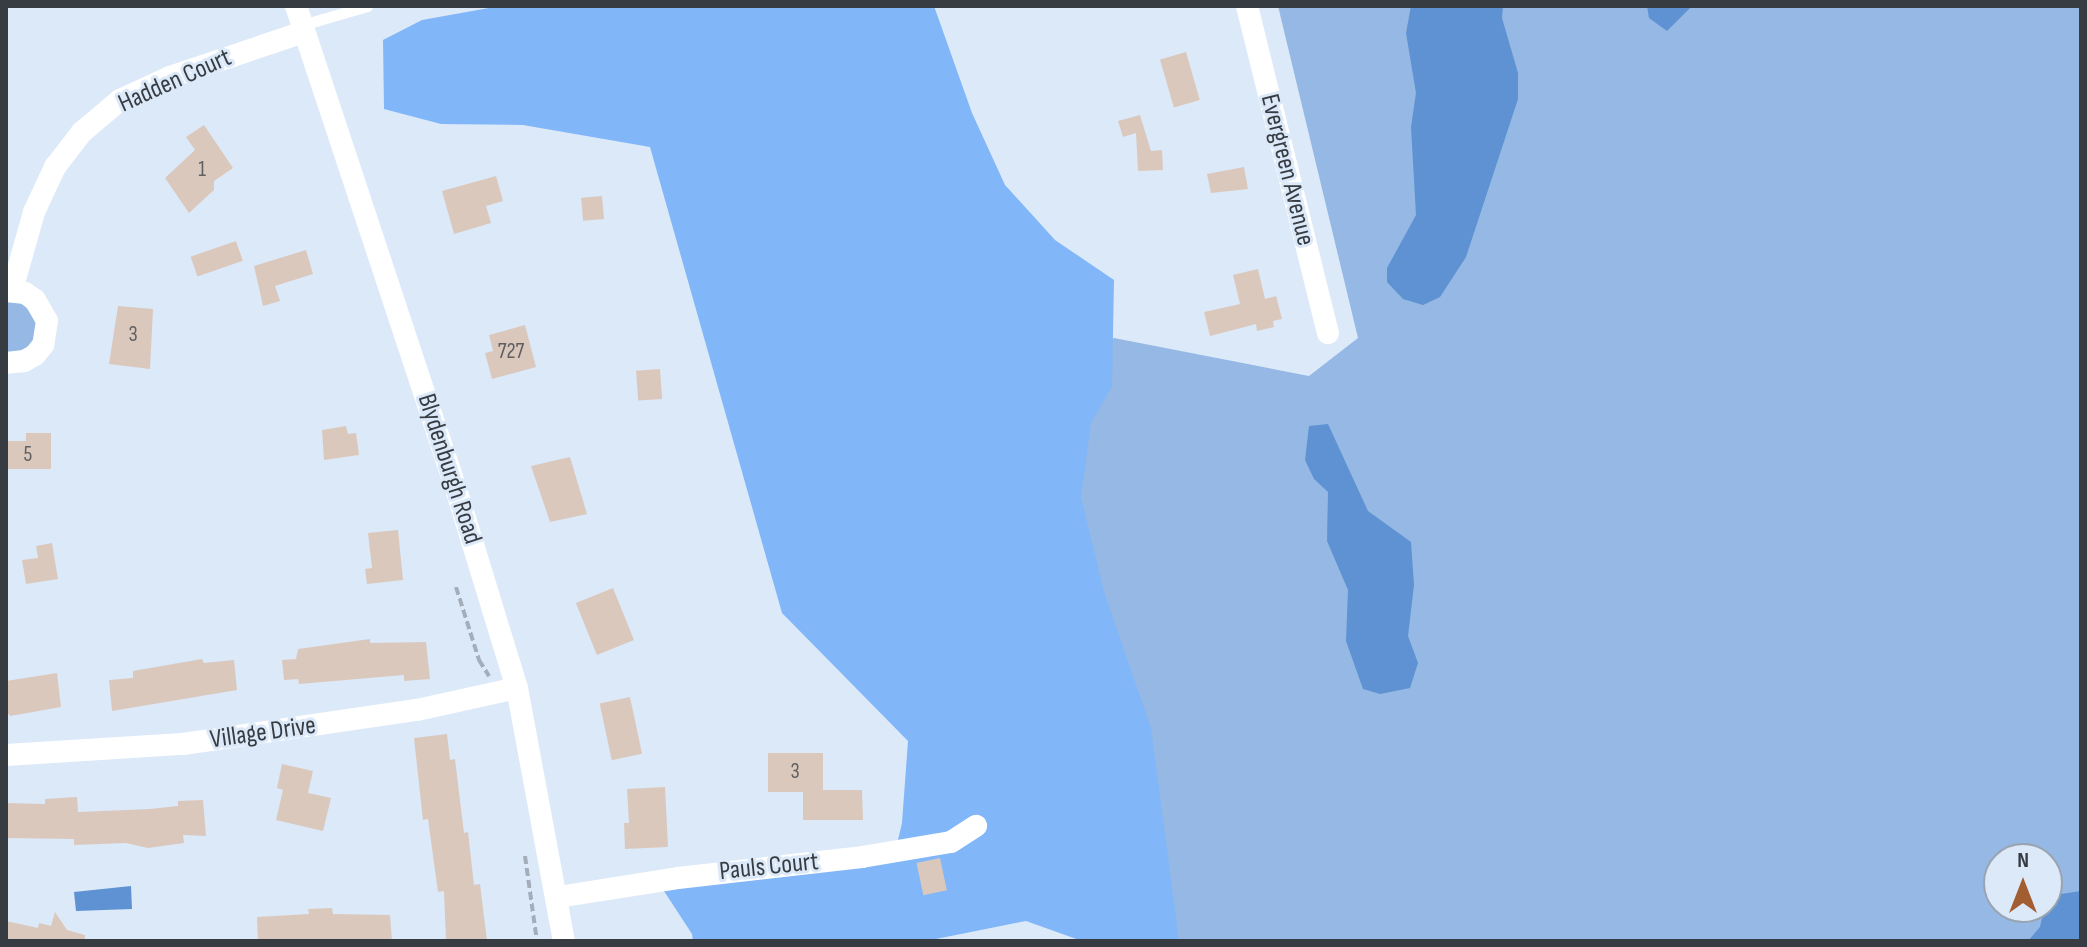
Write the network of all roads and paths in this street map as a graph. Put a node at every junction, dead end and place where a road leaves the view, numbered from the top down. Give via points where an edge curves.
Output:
1 (367, 6) edge
2 (1247, 6) edge
3 (301, 21) edge
4 (9, 291) edge
5 (1328, 333) dead end
6 (6, 363) edge
7 (456, 587) dead end
8 (517, 688) junction
9 (493, 693) junction
10 (6, 755) edge
11 (976, 826) dead end
12 (525, 854) dead end
13 (558, 897) junction
14 (537, 941) edge
15 (564, 941) edge

1 - 3 lane
2 - 5 street, Evergreen Avenue
3 - 4 street, Hadden Court via 120,100 82,132 55,167 34,212
3 - 8 street, Blydenburgh Road
4 - 6 street, Hadden Court via 25,293 43,309 47,333 35,355
7 - 9 path
8 - 9 street, Village Drive
8 - 13 street, Blydenburgh Road
9 - 10 street, Village Drive via 417,710 183,744
11 - 13 street, Pauls Court via 951,842
12 - 14 path
13 - 15 street, Blydenburgh Road

